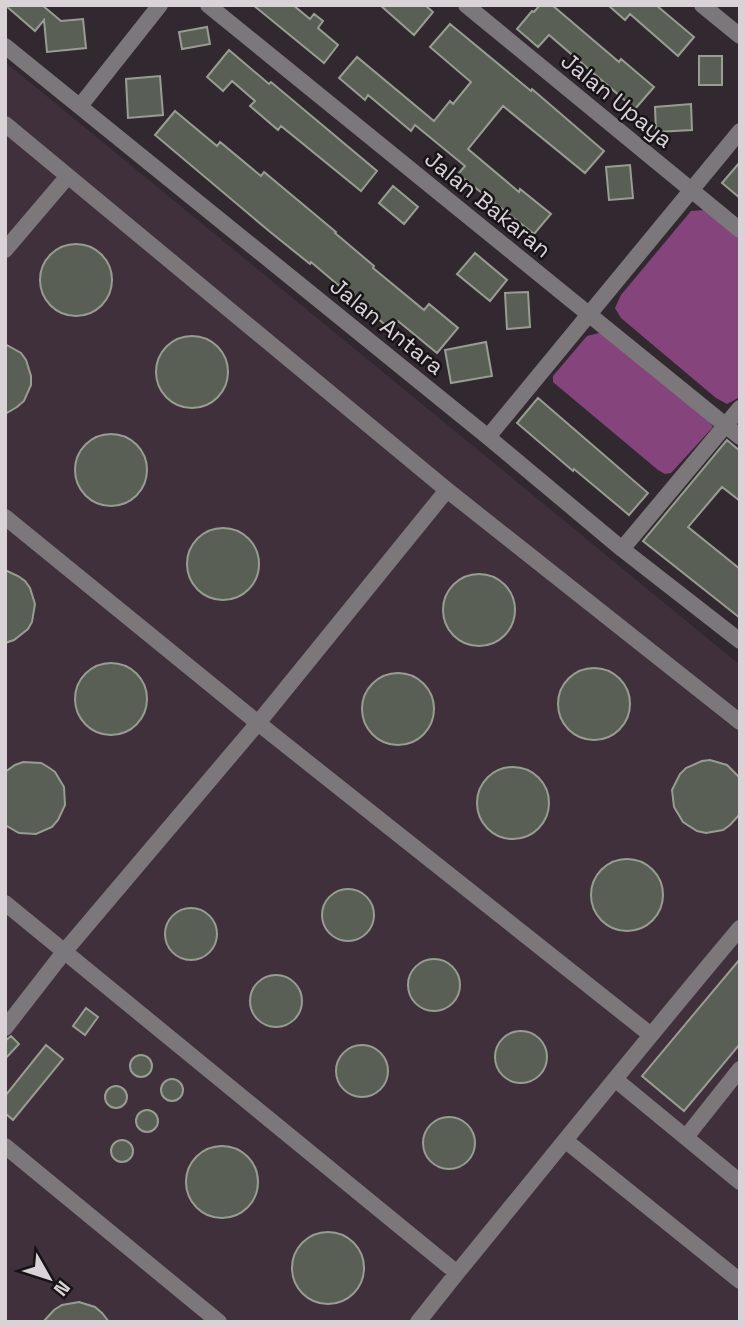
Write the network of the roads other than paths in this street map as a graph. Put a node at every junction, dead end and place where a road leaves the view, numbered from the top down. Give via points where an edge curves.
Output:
1 (160, 5) edge
2 (208, 5) edge
3 (466, 5) edge
4 (702, 5) edge
5 (740, 36) edge
6 (5, 46) edge
7 (80, 106) junction
8 (5, 124) edge
9 (740, 131) edge
10 (68, 176) junction
11 (691, 189) junction
12 (740, 230) edge
13 (5, 250) edge
14 (588, 314) junction
15 (740, 408) edge
16 (725, 425) junction
17 (488, 437) junction
18 (740, 437) edge
19 (447, 490) junction
20 (5, 517) edge
21 (622, 549) junction
22 (740, 642) edge
23 (740, 722) edge
24 (258, 723) junction
25 (5, 903) edge
26 (740, 929) edge
27 (64, 952) junction
28 (5, 1028) edge
29 (651, 1035) junction
30 (740, 1069) edge
31 (616, 1080) junction
32 (686, 1137) junction
33 (566, 1141) junction
34 (5, 1146) edge
35 (740, 1182) edge
36 (457, 1273) junction
37 (740, 1281) edge
38 (219, 1322) edge
39 (418, 1322) edge

1 - 7 street
2 - 14 street, Jalan Bakaran
3 - 11 street, Jalan Upaya
4 - 5 street
6 - 7 street, Jalan Antara
7 - 17 street, Jalan Antara
8 - 10 street
9 - 11 street
10 - 13 street
10 - 19 street
11 - 12 street, Jalan Upaya
11 - 14 street
14 - 16 street, Jalan Bakaran
14 - 17 street
15 - 16 street
16 - 18 street, Jalan Bakaran
16 - 21 street
17 - 21 street, Jalan Antara
19 - 23 street
19 - 24 street
20 - 24 street
21 - 22 street, Jalan Antara
24 - 27 street
24 - 29 street
25 - 27 street
26 - 29 street
27 - 28 street
27 - 36 street
29 - 31 street
30 - 32 street
31 - 32 street
31 - 33 street
32 - 35 street
33 - 36 street
33 - 37 street
34 - 38 street
36 - 39 street

